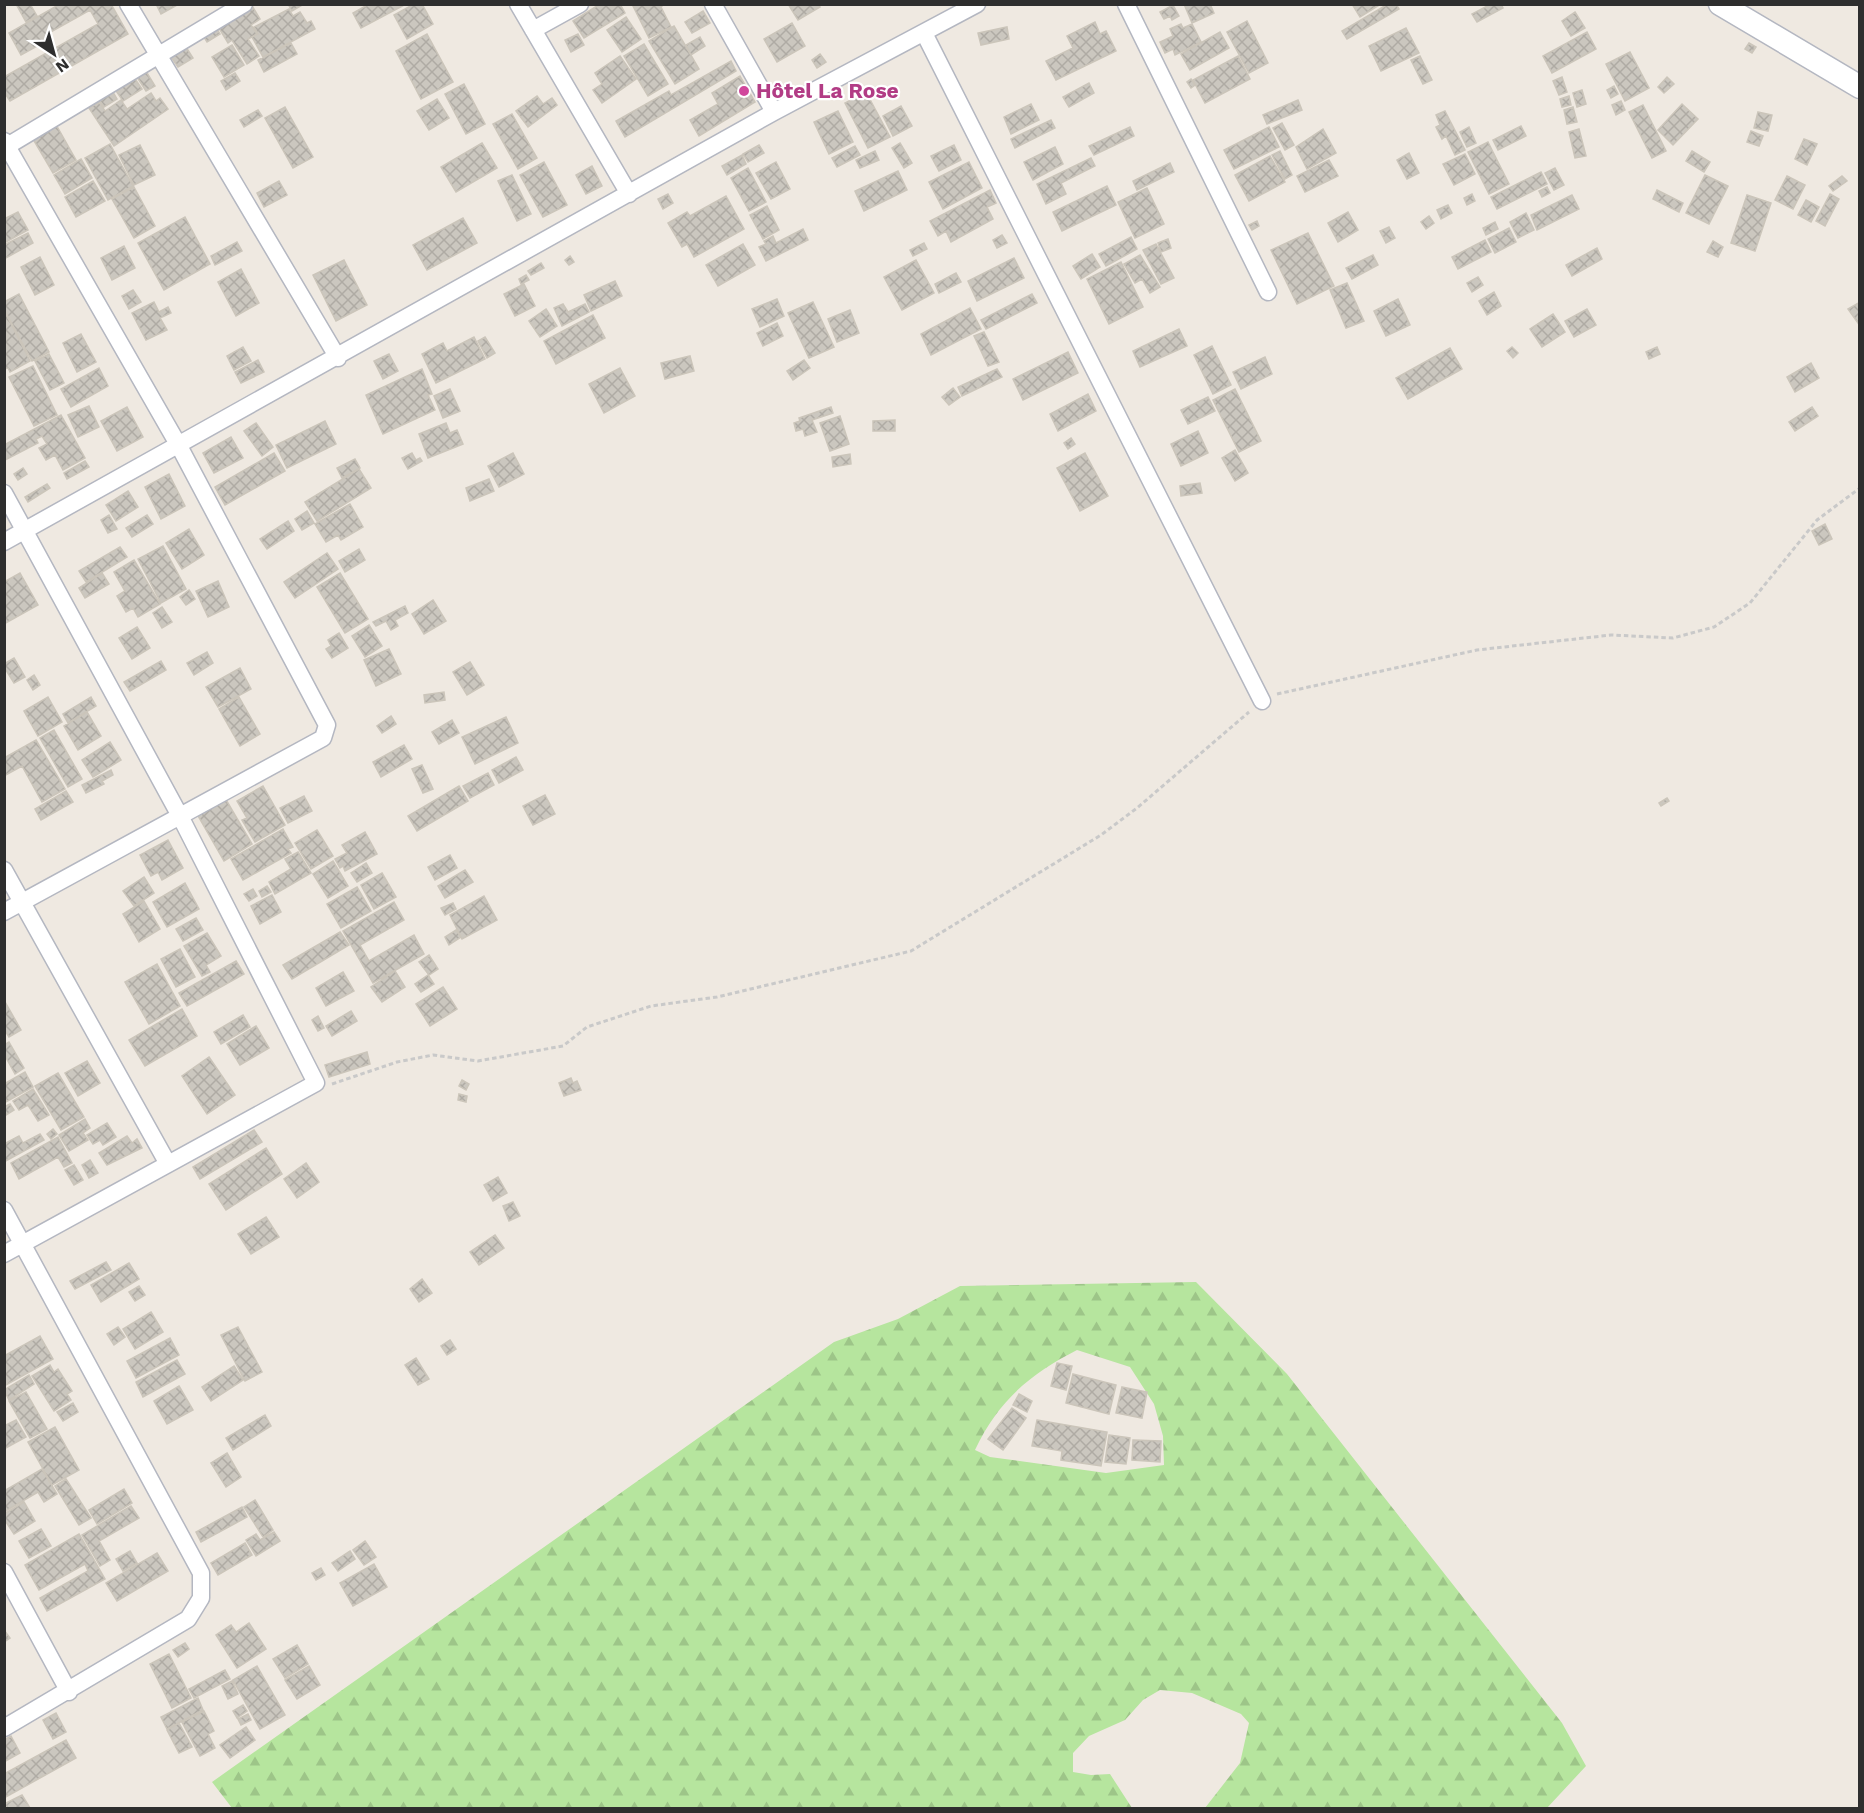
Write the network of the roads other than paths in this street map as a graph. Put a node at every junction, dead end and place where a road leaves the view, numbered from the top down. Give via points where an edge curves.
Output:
1 (128, 4) edge
2 (244, 4) edge
3 (518, 4) edge
4 (580, 4) edge
5 (713, 4) edge
6 (977, 4) edge
7 (1125, 4) edge
8 (1719, 4) edge
9 (533, 30) junction
10 (924, 33) junction
11 (158, 55) junction
12 (1860, 87) edge
13 (774, 112) junction
14 (5, 145) edge
15 (629, 194) junction
16 (1268, 292) dead end
17 (338, 358) junction
18 (179, 446) junction
19 (4, 493) edge
20 (27, 530) junction
21 (4, 542) edge
22 (1262, 701) road end
23 (180, 816) junction
24 (4, 870) edge
25 (22, 902) junction
26 (4, 912) edge
27 (168, 1164) junction
28 (4, 1210) edge
29 (23, 1243) junction
30 (4, 1254) edge
31 (4, 1572) edge
32 (69, 1692) junction
33 (4, 1728) edge

1 - 11 street
2 - 11 street
3 - 9 street
4 - 9 street
5 - 13 street
6 - 10 street
7 - 16 street
8 - 12 street
9 - 15 street
10 - 13 street
10 - 22 street
11 - 14 street
11 - 17 street
13 - 15 street
14 - 18 street
15 - 17 street
17 - 18 street
18 - 20 street
18 - 23 street via 327,725 323,738
19 - 20 street
20 - 21 street
20 - 23 street
23 - 25 street
23 - 27 street via 315,1083
24 - 25 street
25 - 26 street
25 - 27 street
27 - 29 street
28 - 29 street
29 - 30 street
29 - 32 street via 201,1573 201,1598 188,1619
31 - 32 street
32 - 33 street

